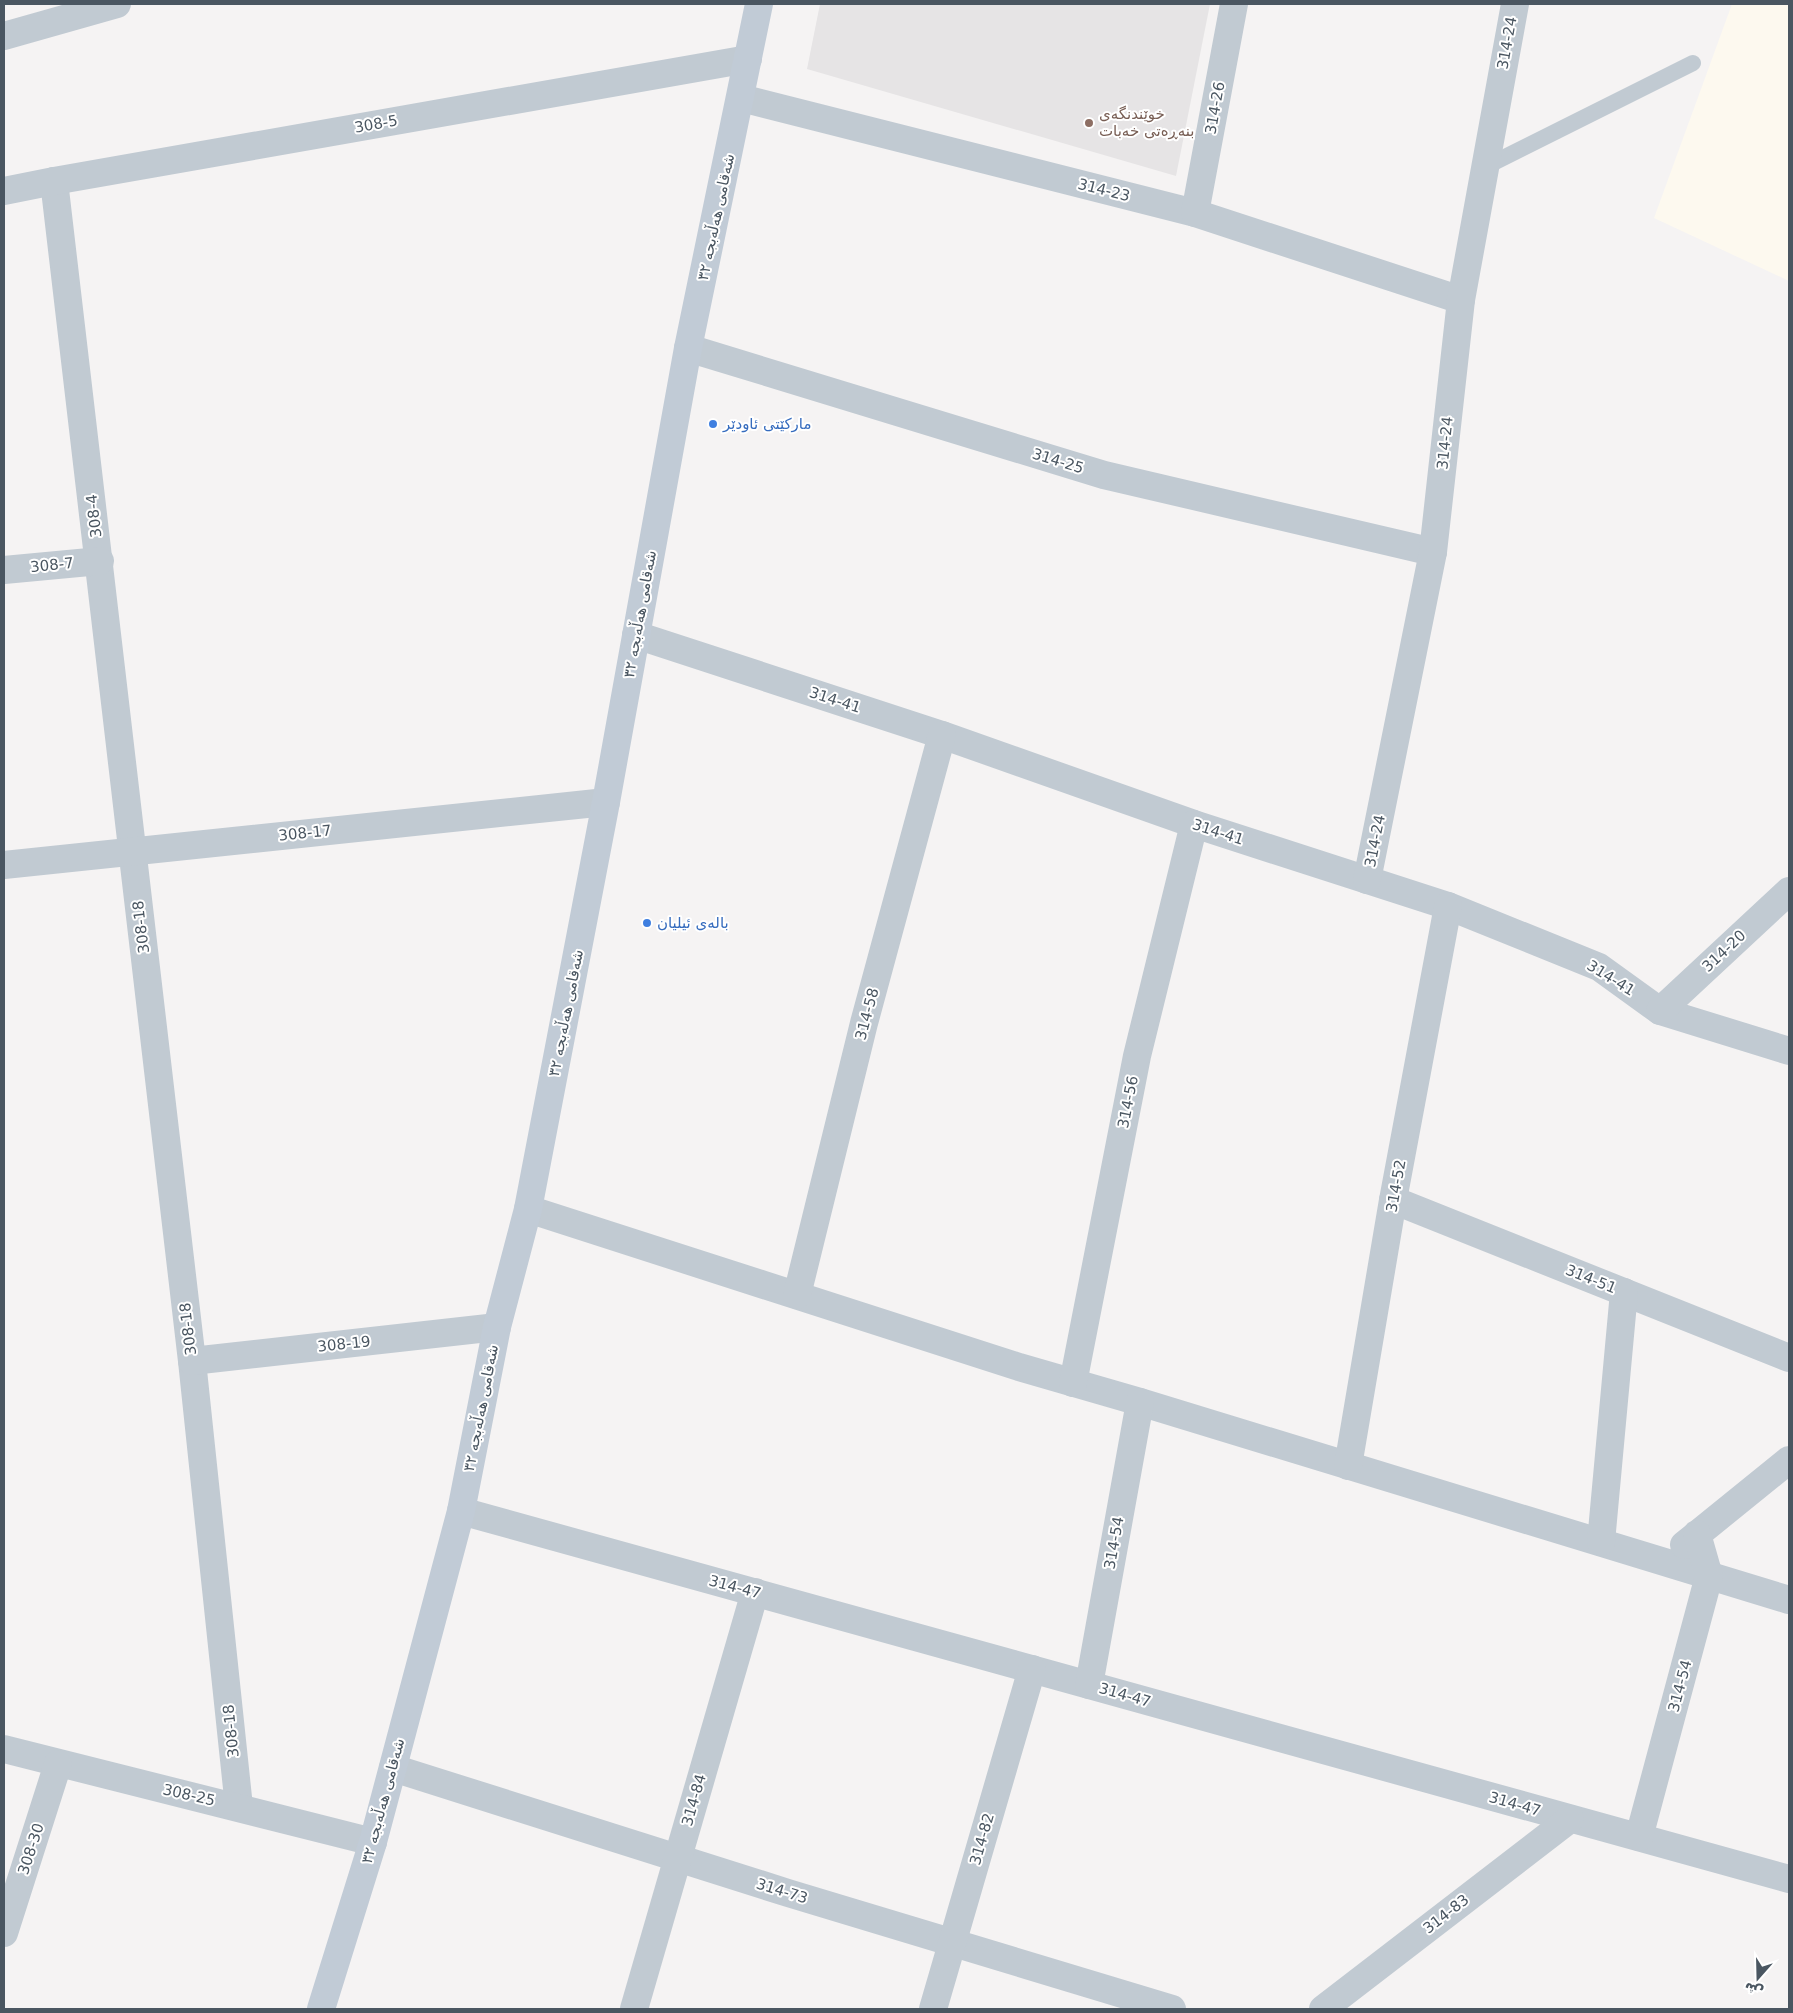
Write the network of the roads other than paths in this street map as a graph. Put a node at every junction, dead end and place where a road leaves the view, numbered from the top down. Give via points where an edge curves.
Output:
1 (117, 4) edge
2 (759, 4) edge
3 (1234, 4) edge
4 (1514, 4) edge
5 (4, 36) edge
6 (748, 59) junction
7 (1692, 63) dead end
8 (741, 98) junction
9 (1485, 167) junction
10 (54, 180) junction
11 (4, 191) edge
12 (1196, 213) junction
13 (1461, 300) junction
14 (688, 348) junction
15 (1434, 552) junction
16 (100, 561) junction
17 (4, 570) edge
18 (636, 635) junction
19 (942, 735) junction
20 (606, 802) junction
21 (1194, 824) junction
22 (132, 852) junction
23 (4, 865) edge
24 (1367, 880) junction
25 (1789, 891) edge
26 (1448, 906) junction
27 (1660, 1011) junction
28 (1789, 1051) edge
29 (1393, 1200) junction
30 (528, 1209) junction
31 (1624, 1292) junction
32 (797, 1295) junction
33 (497, 1327) junction
34 (1789, 1358) edge
35 (192, 1361) junction
36 (1073, 1383) junction
37 (1140, 1402) junction
38 (1789, 1460) edge
39 (1348, 1466) junction
40 (461, 1511) junction
41 (1697, 1534) junction
42 (1601, 1542) junction
43 (1663, 1562) junction
44 (1709, 1576) junction
45 (756, 1592) junction
46 (1789, 1600) edge
47 (1032, 1669) junction
48 (1089, 1685) junction
49 (4, 1749) edge
50 (58, 1764) junction
51 (393, 1768) junction
52 (239, 1806) junction
53 (1570, 1819) junction
54 (1639, 1837) junction
55 (373, 1842) junction
56 (677, 1858) junction
57 (1789, 1879) edge
58 (4, 1933) edge
59 (952, 1942) junction
60 (321, 2009) edge
61 (634, 2009) edge
62 (933, 2009) edge
63 (1172, 2009) edge
64 (1323, 2009) edge

1 - 5 street
2 - 6 street, شەقامی هەڵەبجە ٣٢
3 - 12 street, 314-26
4 - 9 street, 314-24
6 - 8 street, شەقامی هەڵەبجە ٣٢
6 - 10 street, 308-5
7 - 9 lane
8 - 12 street, 314-23
8 - 14 street, شەقامی هەڵەبجە ٣٢
9 - 13 street, 314-24
10 - 11 street, 308-5
10 - 16 street, 308-4
12 - 13 street, 314-23
13 - 15 street, 314-24
14 - 15 street, 314-25 via 1104,475
14 - 18 street, شەقامی هەڵەبجە ٣٢
15 - 24 street, 314-24
16 - 17 street, 308-7
16 - 22 street, 308-4
18 - 19 street, 314-41
18 - 20 street, شەقامی هەڵەبجە ٣٢
19 - 21 street, 314-41
19 - 32 street, 314-58 via 864,1023
20 - 22 street, 308-17
20 - 30 street, شەقامی هەڵەبجە ٣٢
21 - 24 street, 314-41
21 - 36 street, 314-56 via 1136,1056
22 - 23 street, 308-17
22 - 35 street, 308-18
24 - 26 street, 314-41
25 - 27 street, 314-20
26 - 27 street, 314-41 via 1599,967
26 - 29 street, 314-52
27 - 28 street, 314-41
29 - 31 street, 314-51
29 - 39 street, 314-52
30 - 32 street
30 - 33 street, شەقامی هەڵەبجە ٣٢
31 - 34 street, 314-51
31 - 42 street
32 - 36 street
33 - 35 street, 308-19
33 - 40 street, شەقامی هەڵەبجە ٣٢
35 - 52 street, 308-18
36 - 37 street
37 - 39 street
37 - 48 street, 314-54
38 - 41 street
39 - 42 street
40 - 45 street, 314-47
40 - 51 street, شەقامی هەڵەبجە ٣٢
41 - 43 street
41 - 44 street
42 - 43 street
43 - 44 street
44 - 46 street
44 - 54 street, 314-54
45 - 47 street, 314-47
45 - 56 street, 314-84
47 - 48 street, 314-47
47 - 59 street, 314-82
48 - 53 street, 314-47
49 - 50 street, 308-25
50 - 52 street, 308-25
50 - 58 street, 308-30
51 - 55 street, شەقامی هەڵەبجە ٣٢
51 - 56 street, 314-73
52 - 55 street, 308-25
53 - 54 street, 314-47
53 - 64 street, 314-83
54 - 57 street, 314-47
55 - 60 street, شەقامی هەڵەبجە ٣٢
56 - 59 street, 314-73
56 - 61 street, 314-84
59 - 62 street, 314-82
59 - 63 street, 314-73

